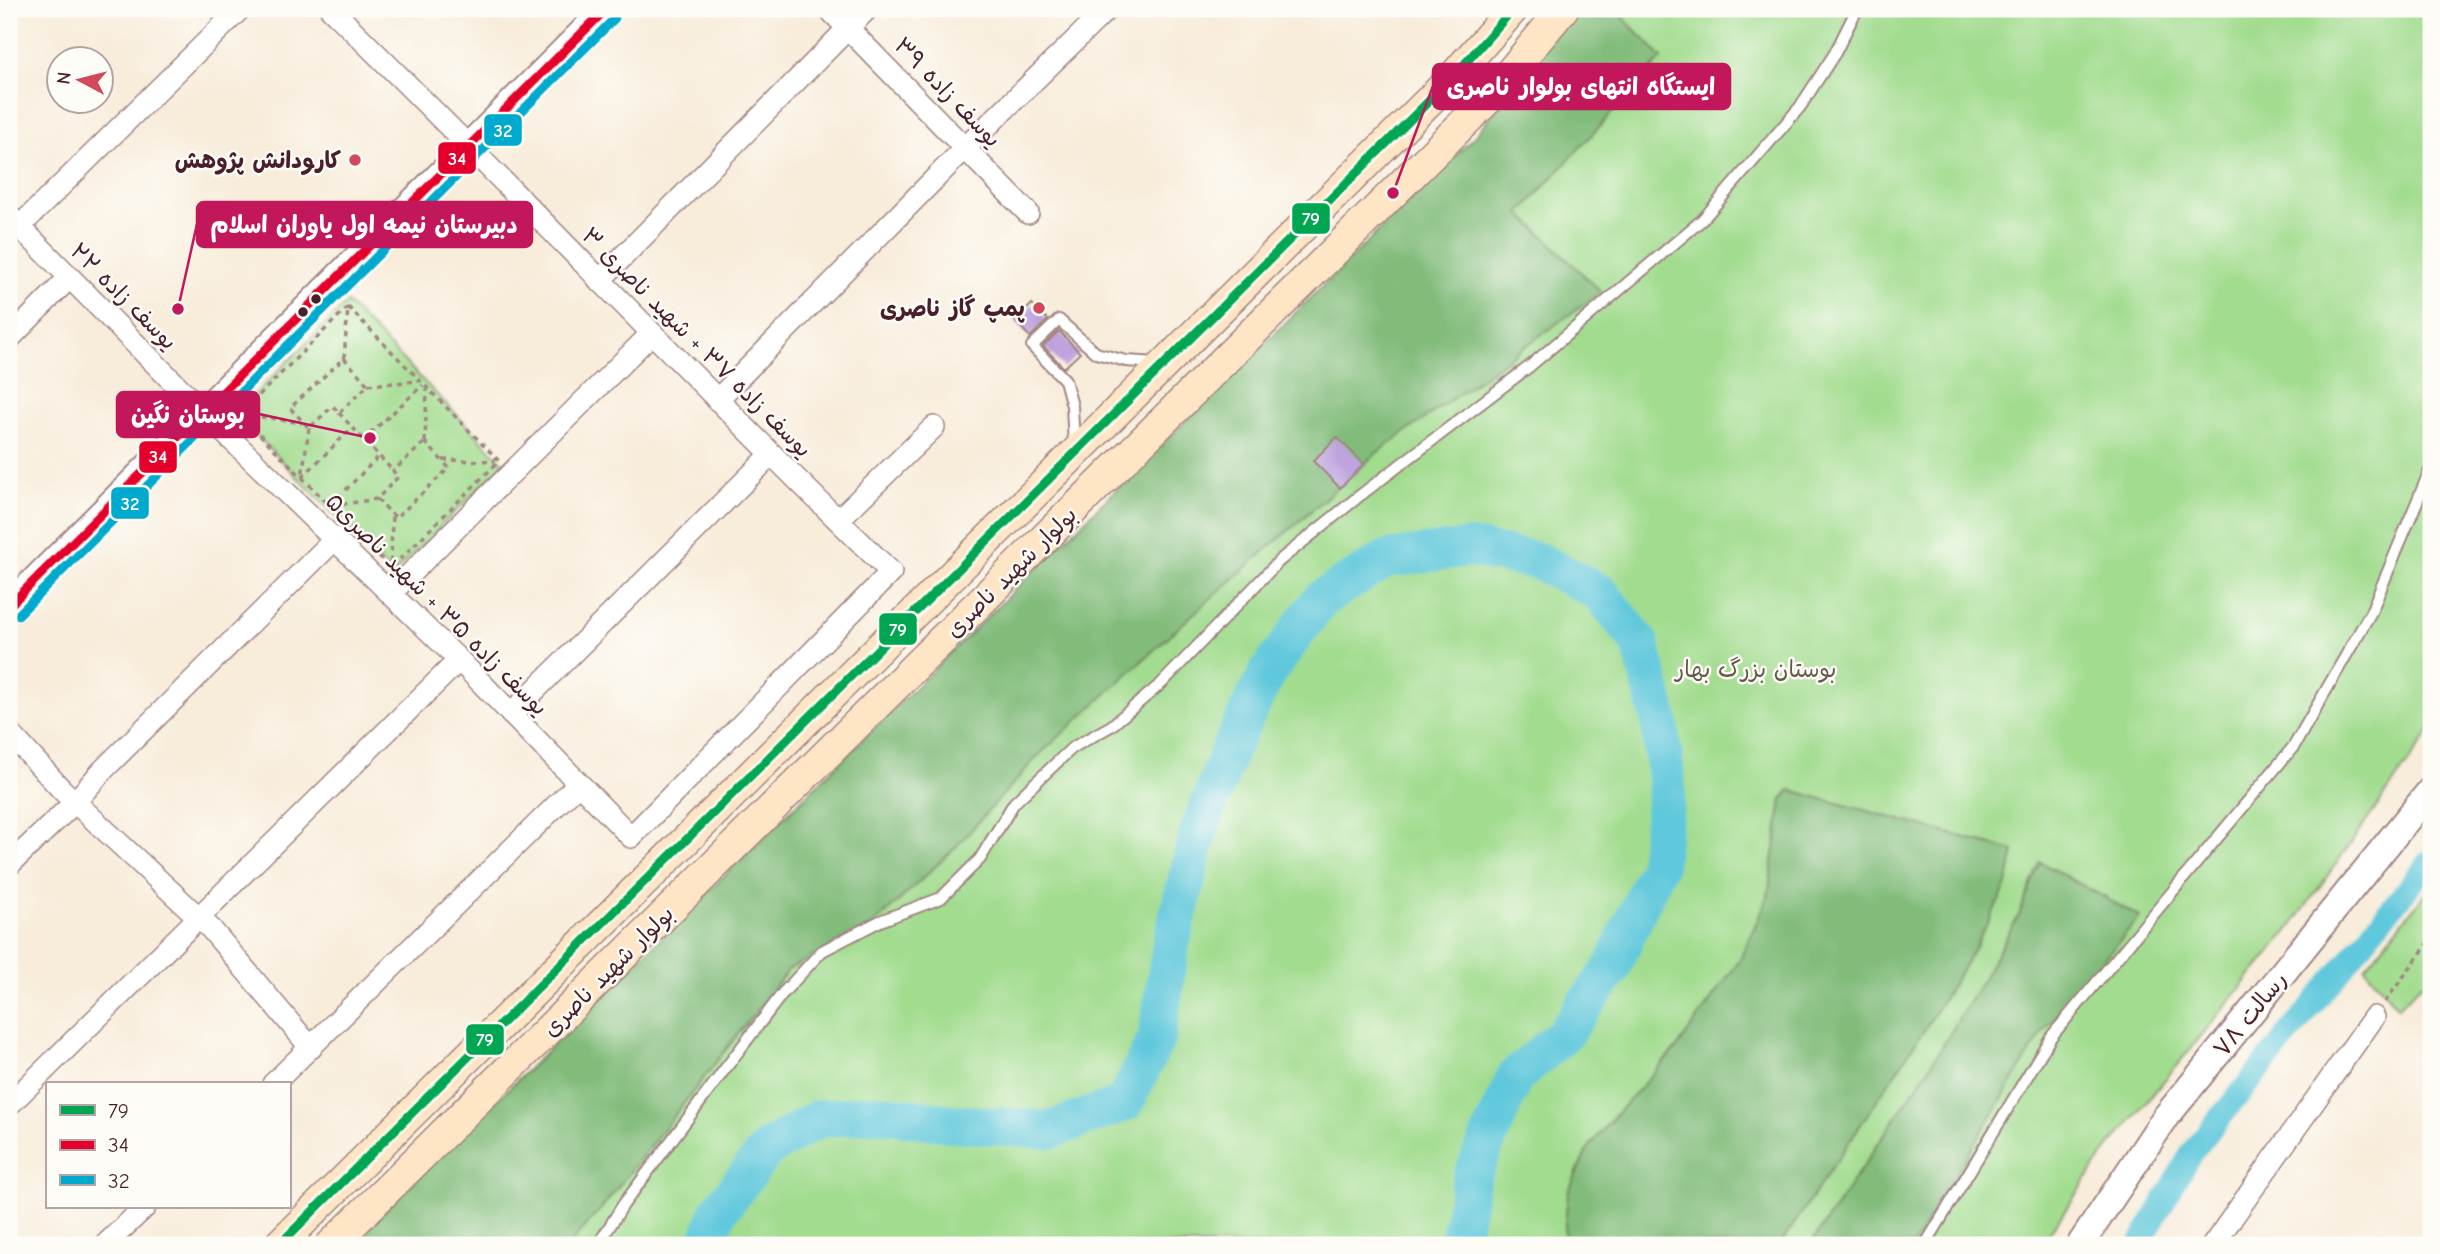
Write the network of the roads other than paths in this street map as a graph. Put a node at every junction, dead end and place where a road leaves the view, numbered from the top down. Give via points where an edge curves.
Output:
1 (240, 9) edge
2 (607, 9) edge
3 (830, 9) edge
4 (866, 9) edge
5 (1107, 9) edge
6 (1513, 9) edge
7 (1563, 9) edge
8 (1857, 9) edge
9 (339, 11) edge
10 (848, 27) junction
11 (469, 146) junction
12 (966, 147) junction
13 (1028, 213) dead end
14 (14, 222) edge
15 (69, 278) junction
16 (599, 281) junction
17 (650, 334) junction
18 (9, 339) edge
19 (1164, 364) junction
20 (717, 400) junction
21 (210, 405) junction
22 (934, 427) dead end
23 (1074, 453) junction
24 (771, 455) junction
25 (2431, 468) edge
26 (838, 520) junction
27 (335, 538) junction
28 (391, 593) junction
29 (9, 606) edge
30 (890, 636) junction
31 (459, 660) junction
32 (919, 664) junction
33 (511, 714) junction
34 (9, 732) edge
35 (578, 784) junction
36 (2431, 790) edge
37 (69, 796) junction
38 (631, 837) joint
39 (9, 865) edge
40 (198, 918) junction
41 (2374, 1017) road end
42 (311, 1048) junction
43 (275, 1082) edge
44 (9, 1105) edge
45 (144, 1208) edge
46 (106, 1245) edge
47 (279, 1245) edge
48 (331, 1245) edge
49 (598, 1245) edge
50 (1925, 1245) edge
51 (2080, 1245) edge
52 (2213, 1245) edge

1 - 14 street
2 - 11 street
3 - 10 street, یوسف زاده ۳۹
4 - 10 street
5 - 12 street
6 - 19 main road, بولوار شهید ناصری via 1454,76
7 - 32 main road, بولوار شهید ناصری via 1489,98
8 - 49 lane via 1800,107 1703,219 1530,366 1279,561 1162,683 1111,726 1072,748 1014,803 980,859 941,898 880,921 822,951 727,1065
9 - 11 street, یوسف زاده ۳۷ + شهید ناصری ۳
10 - 12 street, یوسف زاده ۳۹
10 - 16 street
11 - 16 street, یوسف زاده ۳۷ + شهید ناصری ۳
11 - 21 street
12 - 13 street, یوسف زاده ۳۹
12 - 20 street
14 - 15 street, یوسف زاده ۲۲
15 - 18 street
15 - 21 street, یوسف زاده ۲۲
16 - 17 street, یوسف زاده ۳۷ + شهید ناصری ۳
17 - 20 street, یوسف زاده ۳۷ + شهید ناصری ۳
17 - 28 street
19 - 23 main road, بولوار شهید ناصری
19 - 23 lane via 1096,353 1059,320 1032,346 1065,380 1072,405
20 - 24 street, یوسف زاده ۳۷ + شهید ناصری ۳
21 - 27 street, یوسف زاده ۳۵ + شهید ناصری۵
21 - 29 street
22 - 26 street
23 - 30 main road, بولوار شهید ناصری
24 - 26 street, یوسف زاده ۳۷ + شهید ناصری ۳
24 - 33 street
25 - 50 lane via 2371,612 2294,746 2051,1037
26 - 38 street, یوسف زاده ۳۷ + شهید ناصری ۳ via 891,572
27 - 28 street, یوسف زاده ۳۵ + شهید ناصری۵
27 - 37 street via 103,771
28 - 31 street, یوسف زاده ۳۵ + شهید ناصری۵
30 - 32 main road
30 - 47 main road, بولوار شهید ناصری
31 - 33 street, یوسف زاده ۳۵ + شهید ناصری۵
31 - 40 street
32 - 48 main road, بولوار شهید ناصری
33 - 35 street, یوسف زاده ۳۵ + شهید ناصری۵
34 - 37 street
35 - 38 street, یوسف زاده ۳۵ + شهید ناصری۵
35 - 42 street
36 - 51 street, رسالت ۷۸ via 2165,1118
37 - 39 street
37 - 40 street
40 - 42 street
40 - 44 street
41 - 52 street
42 - 43 street
45 - 46 street

